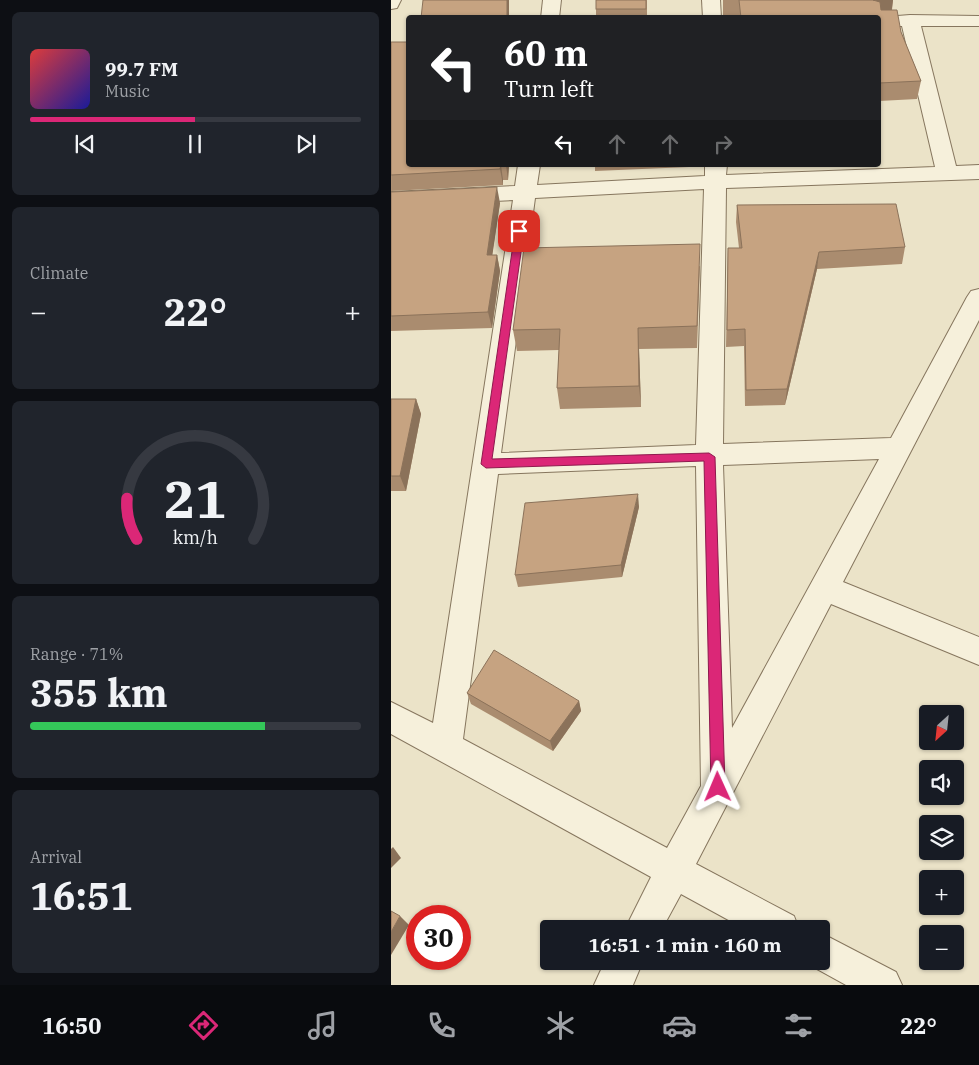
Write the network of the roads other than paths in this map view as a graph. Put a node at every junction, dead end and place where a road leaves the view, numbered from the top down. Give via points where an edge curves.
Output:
1 (552, 0) edge
2 (711, 0) edge
3 (550, 15) edge
4 (712, 15) edge
5 (910, 20) junction
6 (881, 21) edge
7 (979, 21) edge
8 (529, 167) edge
9 (833, 171) edge
10 (979, 172) edge
11 (717, 173) edge
12 (947, 173) junction
13 (525, 192) junction
14 (391, 199) edge
15 (979, 298) edge
16 (898, 448) junction
17 (709, 457) junction
18 (486, 464) junction
19 (824, 588) junction
20 (979, 651) edge
21 (391, 717) edge
22 (446, 747) junction
23 (718, 787) junction
24 (674, 870) junction
25 (648, 920) edge
26 (765, 920) edge
27 (830, 956) edge
28 (620, 970) edge
29 (613, 985) edge
30 (883, 985) edge

1 - 3 street
2 - 4 street
5 - 6 street
5 - 7 street
5 - 12 street
8 - 13 street
9 - 11 street
9 - 12 street
10 - 12 street
11 - 13 street
11 - 17 street
13 - 14 street
13 - 18 street
15 - 16 street
16 - 17 street
16 - 19 street
17 - 18 street
17 - 23 street
18 - 22 street
19 - 20 street
19 - 23 street
21 - 22 street
22 - 24 street
23 - 24 street
24 - 25 street
24 - 26 street
27 - 30 street
28 - 29 street

